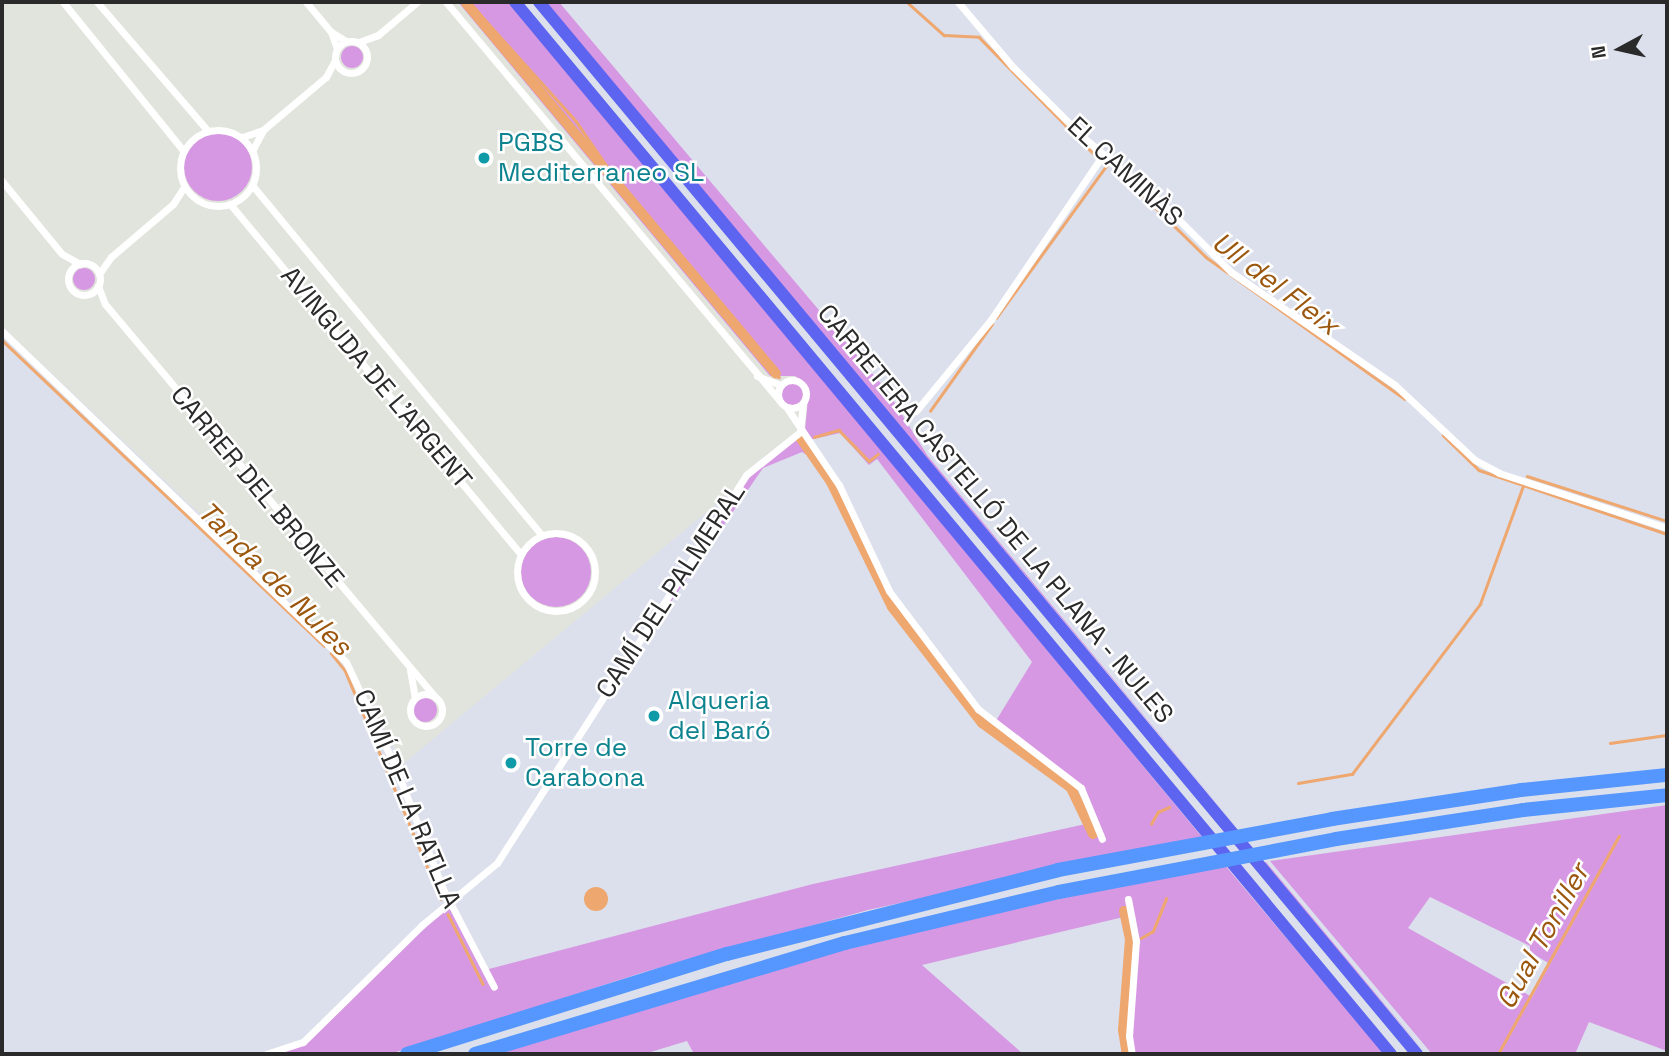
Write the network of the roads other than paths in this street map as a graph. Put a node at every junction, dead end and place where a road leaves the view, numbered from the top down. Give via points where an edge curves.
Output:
1 (63, 2) edge
2 (97, 2) edge
3 (306, 2) edge
4 (417, 2) edge
5 (446, 2) edge
6 (515, 2) edge
7 (539, 2) edge
8 (958, 2) edge
9 (331, 32) junction
10 (378, 35) junction
11 (346, 41) junction
12 (359, 42) junction
13 (337, 49) junction
14 (367, 52) junction
15 (335, 60) junction
16 (345, 72) junction
17 (326, 77) junction
18 (207, 130) junction
19 (263, 130) junction
20 (242, 137) junction
21 (183, 150) junction
22 (252, 150) junction
23 (1103, 155) junction
24 (2, 181) edge
25 (252, 185) junction
26 (184, 187) junction
27 (192, 197) junction
28 (173, 204) junction
29 (230, 204) junction
30 (62, 254) junction
31 (111, 257) junction
32 (80, 264) junction
33 (90, 265) junction
34 (69, 274) junction
35 (99, 274) junction
36 (98, 286) junction
37 (88, 295) junction
38 (105, 304) junction
39 (2, 331) edge
40 (754, 374) junction
41 (781, 385) junction
42 (779, 401) junction
43 (803, 404) junction
44 (787, 408) junction
45 (916, 411) dead end
46 (800, 432) junction
47 (1667, 528) edge
48 (542, 535) junction
49 (521, 554) junction
50 (410, 669) junction
51 (415, 698) junction
52 (436, 698) junction
53 (1667, 775) edge
54 (1667, 795) edge
55 (1101, 839) dead end
56 (1128, 899) dead end
57 (451, 904) junction
58 (494, 987) dead end
59 (266, 1054) edge
60 (407, 1054) edge
61 (475, 1054) edge
62 (1132, 1054) edge
63 (1391, 1054) edge
64 (1417, 1054) edge

1 - 21 street
2 - 18 street
3 - 9 street
4 - 10 street
5 - 40 street
6 - 63 main road, CARRETERA CASTELLÓ DE LA PLANA - NULES
7 - 64 main road, CARRETERA CASTELLÓ DE LA PLANA - NULES
8 - 23 street, EL CAMINÀS via 1013,67
9 - 11 street
9 - 13 street
10 - 12 street
10 - 14 street
11 - 12 street
11 - 13 street
12 - 14 street
13 - 15 street
14 - 16 street via 364,67
15 - 16 street
15 - 17 street
16 - 17 street
17 - 19 street
18 - 20 street via 225,130
18 - 21 street
19 - 20 street
19 - 22 street
20 - 22 street
21 - 26 street via 179,169
22 - 25 street via 256,168
23 - 45 street via 990,321
23 - 47 street, EL CAMINÀS via 1170,211 1231,272 1395,385 1475,460
24 - 30 street
25 - 29 street
25 - 48 street, AVINGUDA DE L'ARGENT
26 - 27 street
26 - 28 street
27 - 28 street
27 - 29 street via 210,206
28 - 31 street
29 - 49 street, AVINGUDA DE L'ARGENT
30 - 32 street
30 - 34 street
31 - 33 street
31 - 35 street
32 - 33 street
32 - 34 street
33 - 35 street
34 - 37 street via 74,291
35 - 36 street
36 - 37 street
36 - 38 street, CARRER DEL BRONZE
37 - 38 street, CARRER DEL BRONZE
38 - 50 street, CARRER DEL BRONZE
39 - 57 street, CAMÍ DE LA RATLLA via 346,662 395,766
40 - 41 street
40 - 42 street
41 - 42 street
41 - 43 street via 792,380 801,383 807,395
42 - 44 street
43 - 44 street
43 - 46 street
44 - 46 street
46 - 55 street via 839,485 889,591 978,709 1081,788
46 - 57 street, CAMÍ DEL PALMERAL via 746,475 497,863
48 - 49 street
48 - 49 street via 566,534 577,539 592,558 593,581 580,602 555,610 531,602 518,579
50 - 51 street
50 - 52 street, CARRER DEL BRONZE
51 - 52 street via 425,694
51 - 52 street via 411,717 428,726 441,714
53 - 60 highway via 1521,790 1332,819 1058,870 727,954
54 - 61 highway via 1523,810 1336,839 1059,892 845,943
56 - 62 street via 1136,942 1129,1036
57 - 58 street, CAMÍ DE LA RATLLA
57 - 59 street, CAMÍ DEL PALMERAL via 395,951 303,1042

